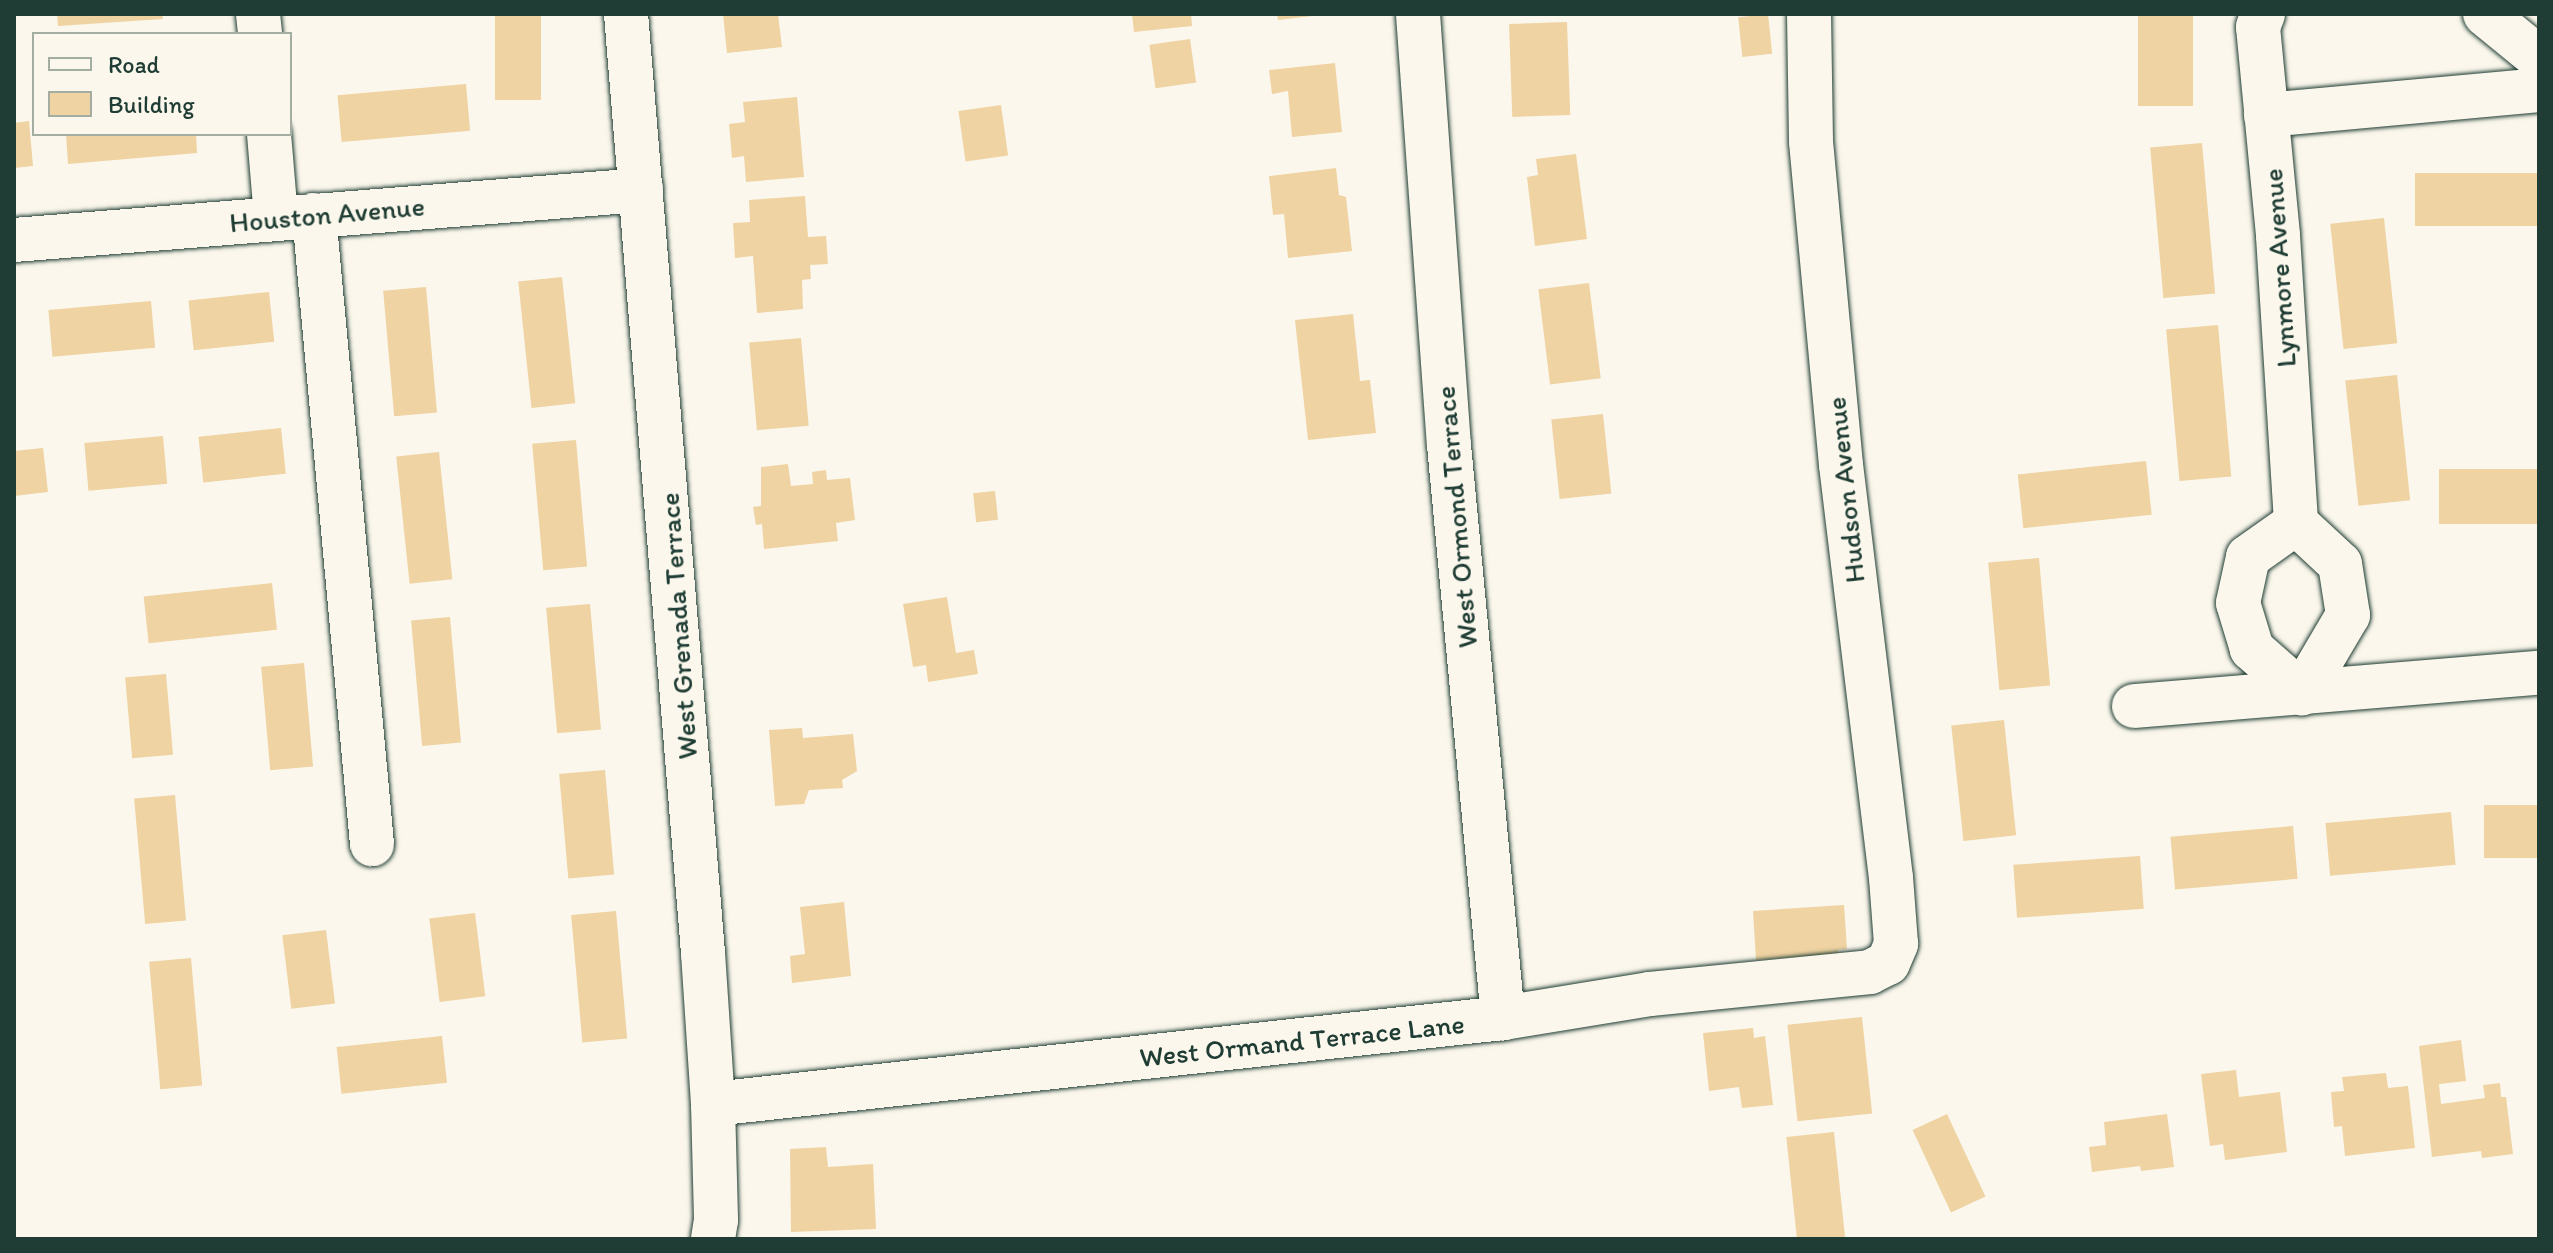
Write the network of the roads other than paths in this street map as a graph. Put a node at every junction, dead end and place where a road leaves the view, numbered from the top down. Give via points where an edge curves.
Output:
1 (626, 14) edge
2 (1418, 14) edge
3 (1809, 14) edge
4 (2263, 14) edge
5 (2485, 14) edge
6 (2539, 58) edge
7 (2539, 90) edge
8 (2266, 115) junction
9 (270, 136) edge
10 (641, 190) junction
11 (295, 216) junction
12 (14, 240) edge
13 (2296, 523) junction
14 (2539, 673) edge
15 (2302, 693) junction
16 (2134, 706) dead end
17 (372, 844) dead end
18 (1888, 963) joint
19 (1503, 1018) junction
20 (713, 1104) junction
21 (713, 1239) edge

1 - 10 street, West Grenada Terrace
2 - 19 street, West Ormond Terrace via 1449,445
3 - 18 street, Hudson Avenue via 1811,141 1841,465 1891,878 1896,944
4 - 8 street, Lynmore Avenue via 2258,27
5 - 6 street
7 - 8 street
8 - 13 street, Lynmore Avenue
9 - 11 street
10 - 11 street, Houston Avenue
10 - 20 street, West Grenada Terrace
11 - 12 street, Houston Avenue
11 - 17 street
13 - 15 street via 2340,564 2348,615
13 - 15 street via 2248,557 2238,603 2252,649
14 - 15 street
15 - 16 street
18 - 19 street, West Ormand Terrace Lane via 1870,972 1650,994
19 - 20 street, West Ormand Terrace Lane
20 - 21 street, West Grenada Terrace

